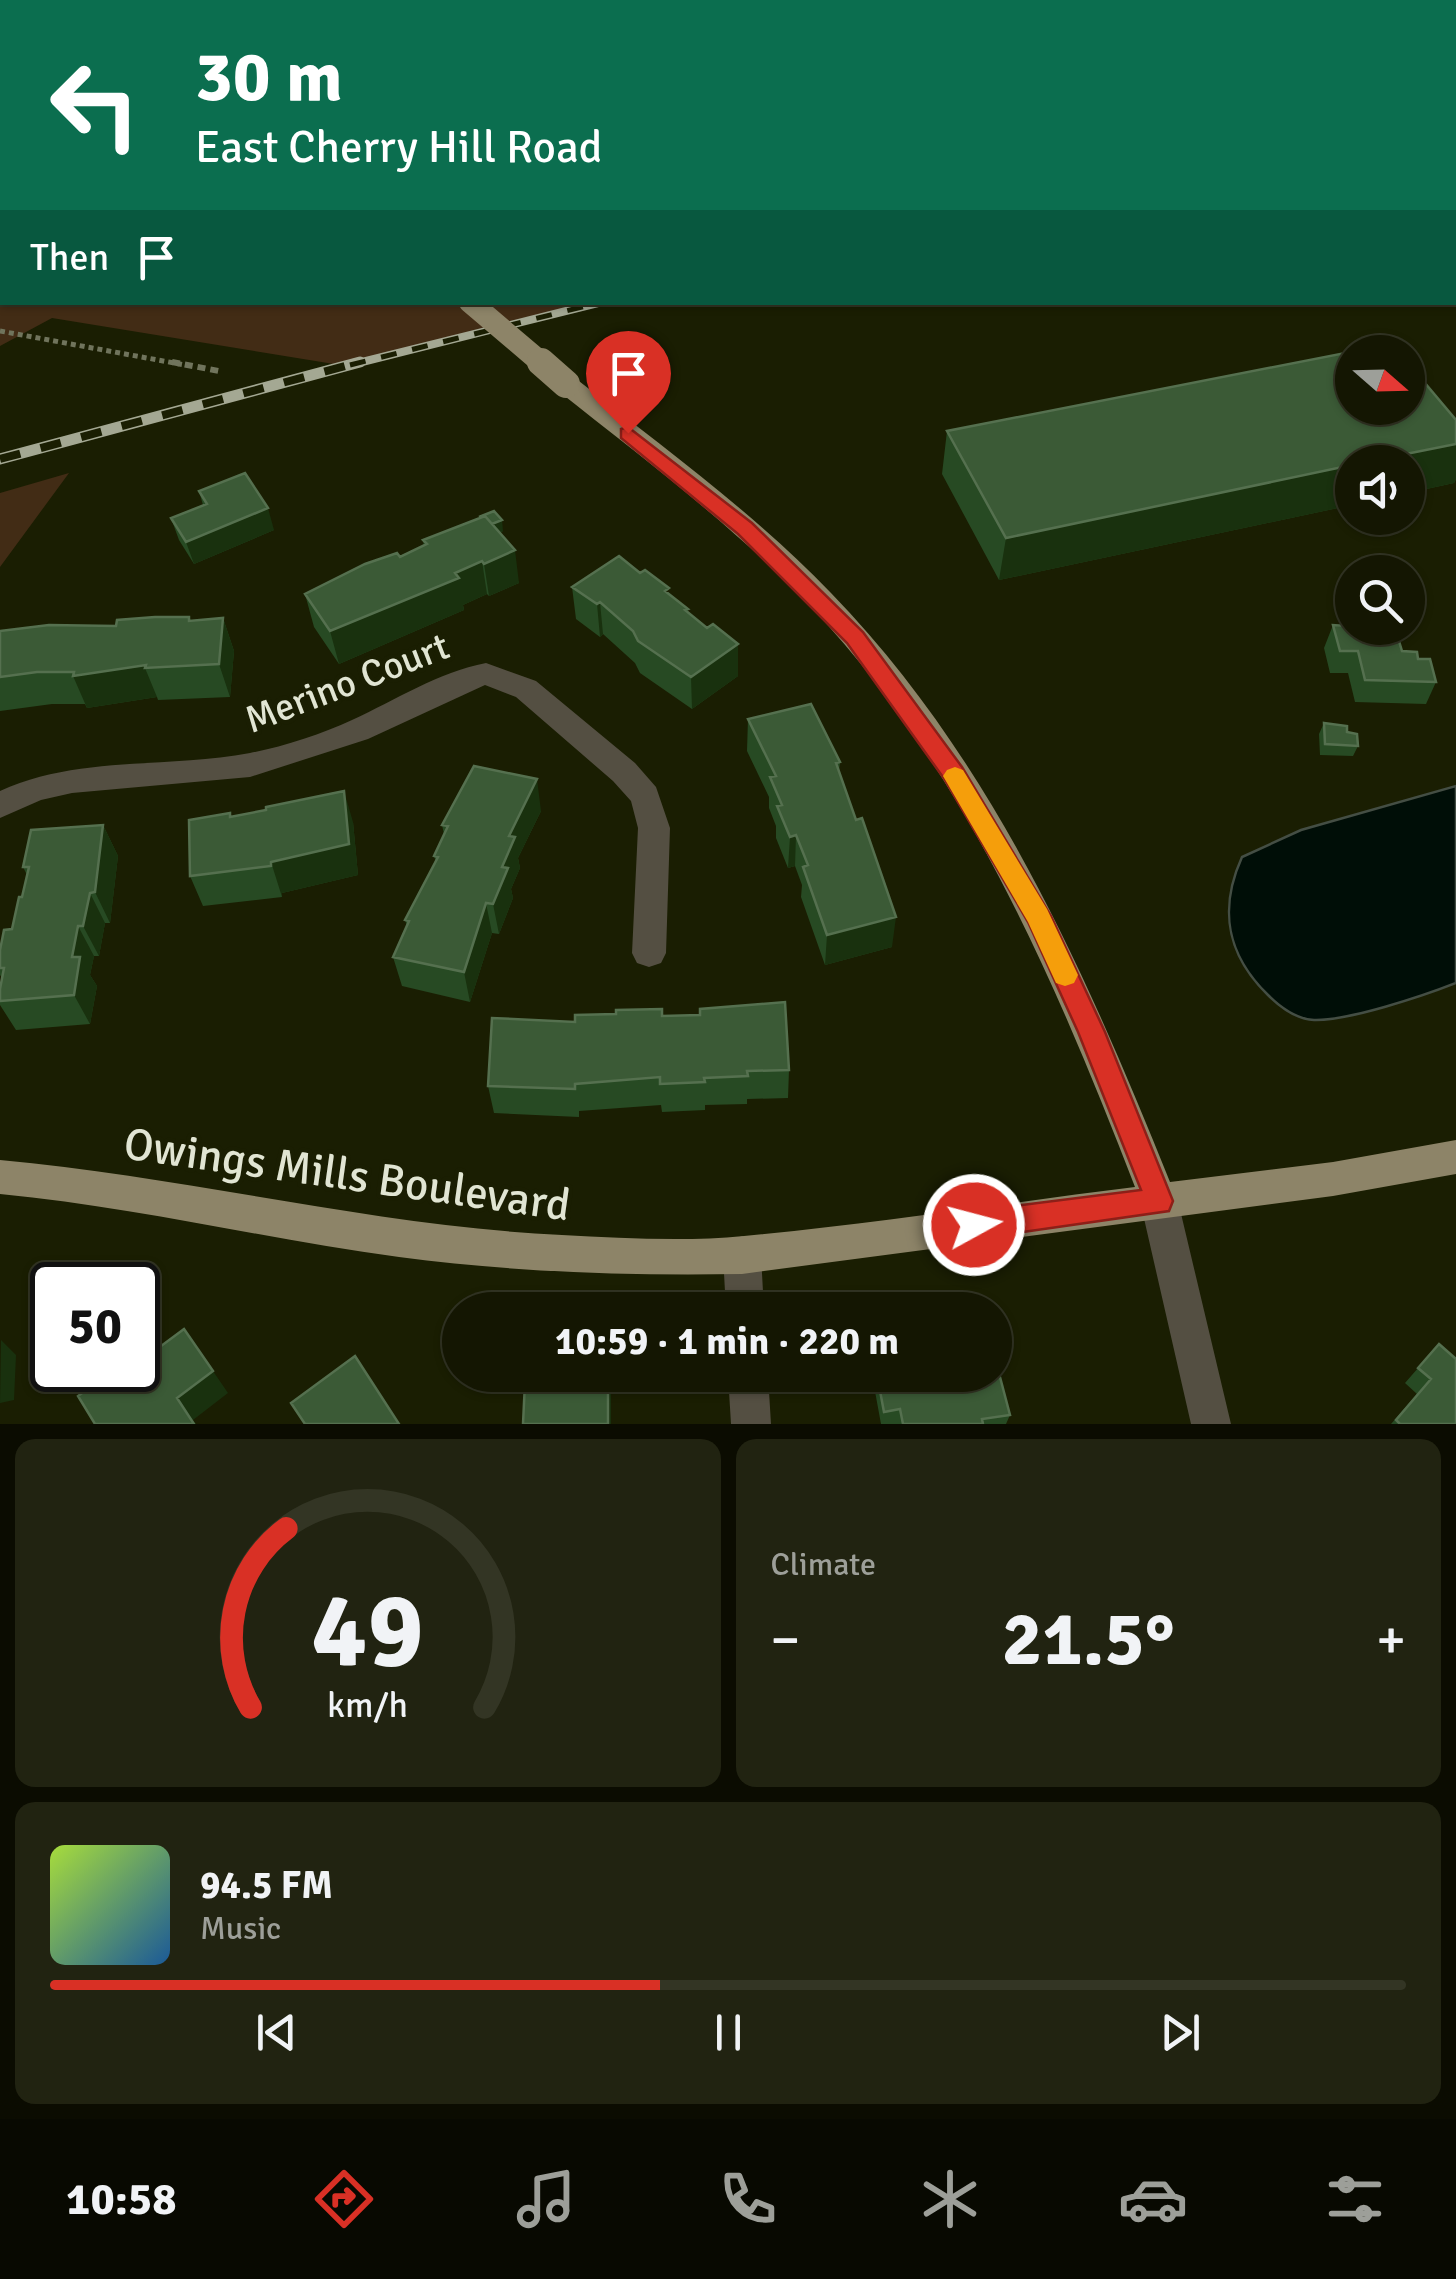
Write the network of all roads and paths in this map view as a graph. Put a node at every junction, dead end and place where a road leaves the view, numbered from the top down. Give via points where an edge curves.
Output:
1 (474, 305) edge
2 (0, 331) edge
3 (219, 371) dead end
4 (0, 804) edge
5 (649, 953) dead end
6 (1456, 1158) edge
7 (0, 1177) edge
8 (1159, 1201) junction
9 (742, 1254) junction
10 (744, 1292) edge
11 (749, 1392) edge
12 (751, 1424) edge
13 (1211, 1424) edge

1 - 8 main road, bridge via 745,528 855,638 953,773 1038,916
2 - 3 path
4 - 5 street, Merino Court via 72,781 250,765 357,731 486,674 526,689 645,796 654,828
6 - 8 main road, Owings Mills Boulevard
7 - 9 main road, Owings Mills Boulevard via 450,1245 651,1258
8 - 9 main road, Owings Mills Boulevard
8 - 13 street
9 - 10 street
11 - 12 street

